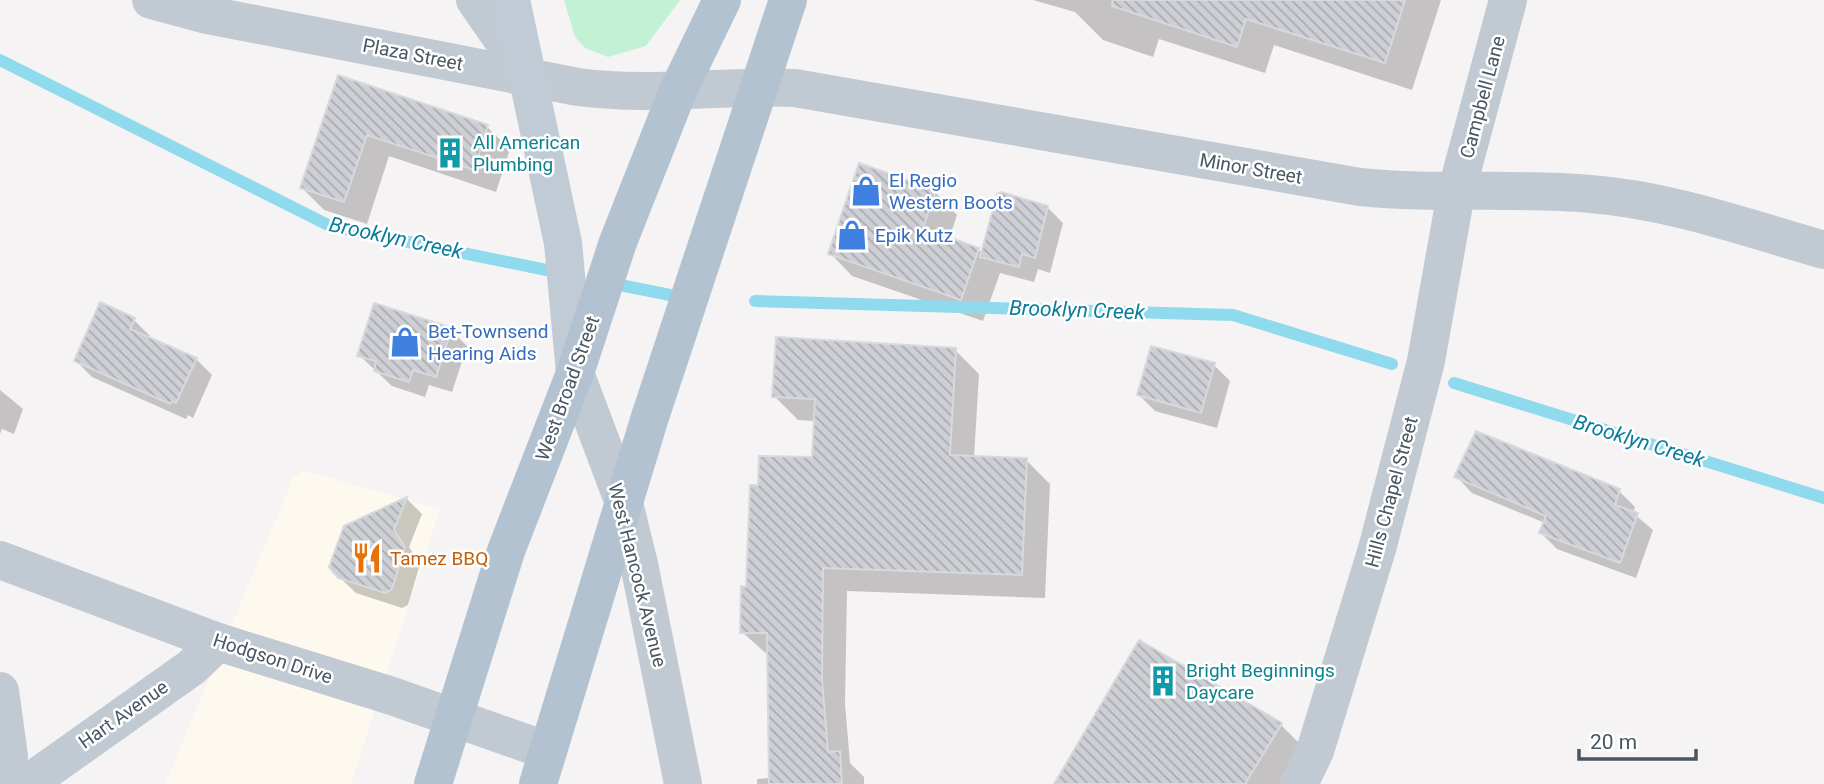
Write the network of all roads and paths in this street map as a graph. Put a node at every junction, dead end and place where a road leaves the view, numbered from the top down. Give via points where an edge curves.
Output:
1 (151, 0) edge
2 (475, 0) edge
3 (511, 0) edge
4 (722, 0) edge
5 (788, 0) edge
6 (1508, 0) edge
7 (527, 75) junction
8 (761, 87) junction
9 (677, 93) junction
10 (1456, 193) junction
11 (1824, 250) edge
12 (575, 373) junction
13 (624, 503) junction
14 (0, 560) edge
15 (218, 642) junction
16 (0, 691) edge
17 (455, 718) junction
18 (543, 767) edge
19 (6, 784) edge
20 (27, 784) edge
21 (433, 784) edge
22 (683, 784) edge
23 (1299, 784) edge

1 - 7 street, Plaza Street via 203,14
2 - 7 street
3 - 7 street, West Hancock Avenue
4 - 9 main road, West Broad Street
5 - 8 main road
6 - 10 street, Campbell Lane
7 - 9 street, Plaza Street via 620,93
7 - 12 street, West Hancock Avenue via 563,243
8 - 9 street, Minor Street
8 - 10 street, Minor Street via 813,91 1360,187
8 - 13 main road
9 - 12 main road, West Broad Street via 618,242
10 - 11 street, Minor Street via 1528,190 1635,200
10 - 23 street, Hills Chapel Street via 1426,361 1377,549 1315,751
12 - 13 street, West Hancock Avenue
12 - 17 main road, West Broad Street via 506,551
13 - 18 main road
13 - 22 street, West Hancock Avenue
14 - 15 street, Hodgson Drive
15 - 17 street, Hodgson Drive
15 - 20 street, Hart Avenue via 191,667
16 - 19 street via 9,756
17 - 18 street, Hodgson Drive
17 - 21 main road, West Broad Street

